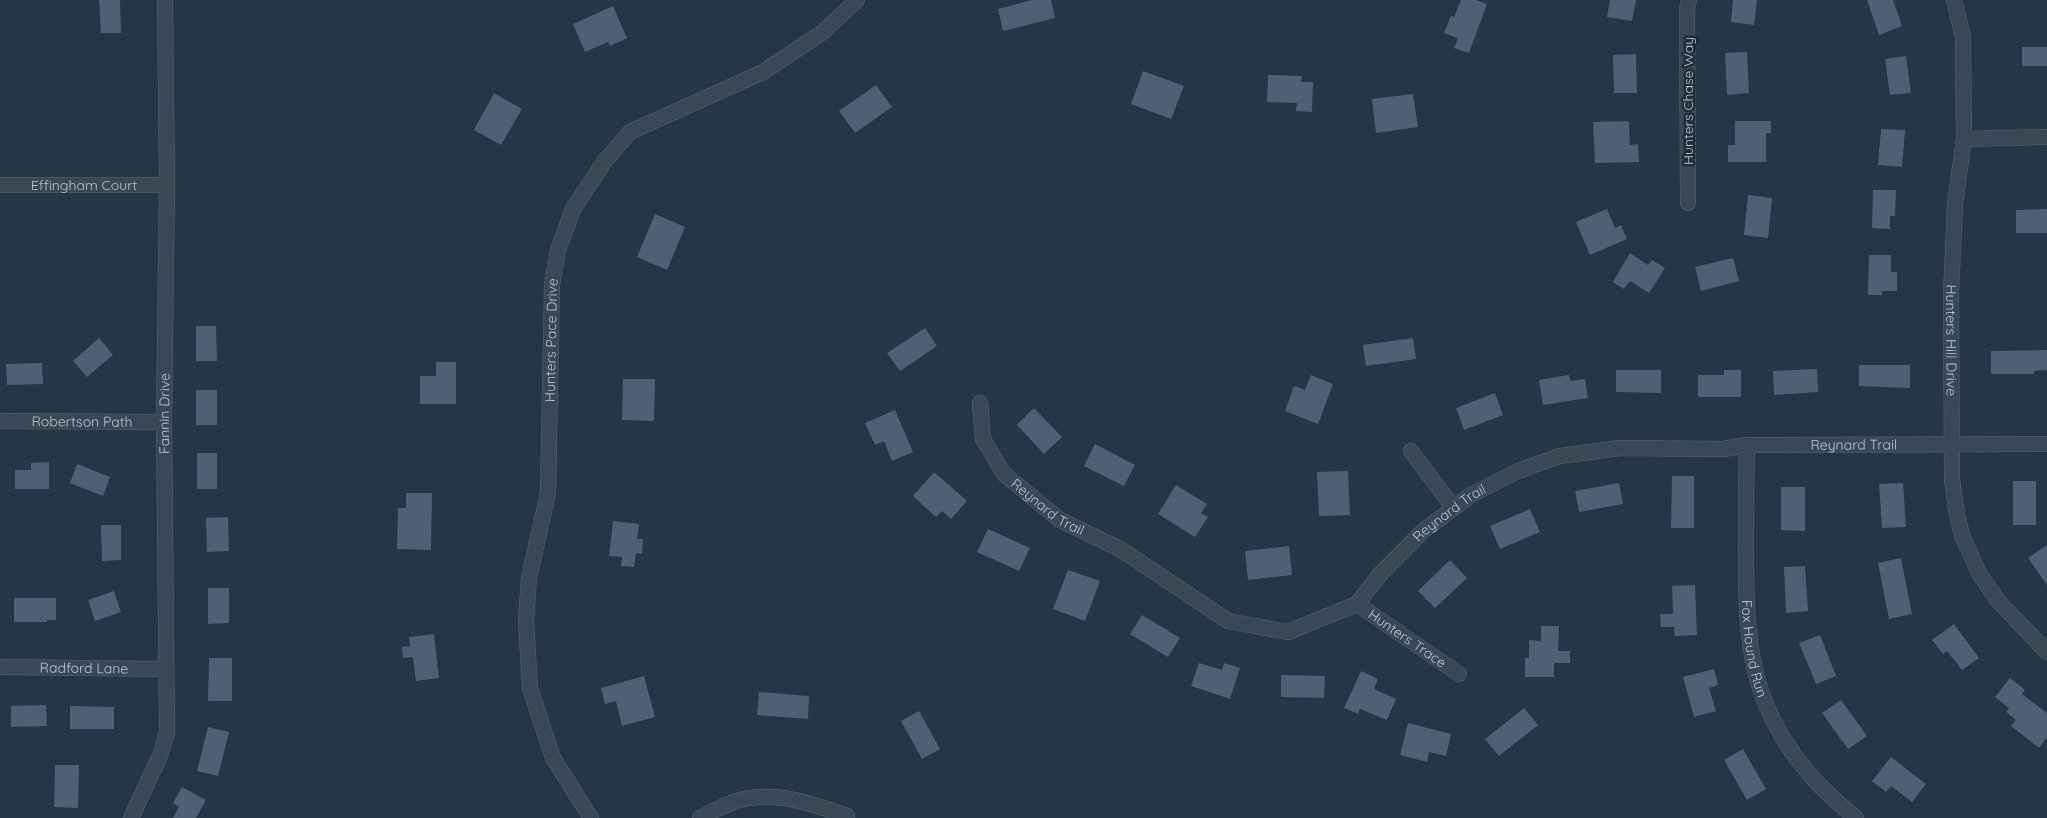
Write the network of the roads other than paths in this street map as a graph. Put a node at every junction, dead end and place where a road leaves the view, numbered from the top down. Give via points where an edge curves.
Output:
1 (165, 0) edge
2 (857, 0) edge
3 (1689, 0) edge
4 (1954, 0) edge
5 (2047, 137) edge
6 (1964, 139) junction
7 (0, 184) edge
8 (166, 184) junction
9 (1688, 203) dead end
10 (980, 403) dead end
11 (0, 421) edge
12 (164, 422) junction
13 (1952, 444) junction
14 (2047, 444) edge
15 (1746, 445) junction
16 (1411, 451) dead end
17 (1454, 507) junction
18 (1357, 604) junction
19 (2047, 652) edge
20 (0, 666) edge
21 (166, 669) junction
22 (1459, 674) dead end
23 (847, 816) dead end
24 (131, 818) edge
25 (591, 818) edge
26 (700, 818) edge
27 (1856, 818) edge

1 - 8 street, Fannin Drive
2 - 25 street, Hunters Pace Drive via 823,32 763,72 630,132 605,161 573,210 558,250 552,285 548,493 529,578 526,620 530,688 543,728 553,758
3 - 9 street, Hunters Chase Way
4 - 6 street, Hunters Hill Drive via 1963,37
5 - 6 street
6 - 13 street, Hunters Hill Drive via 1955,204 1951,294
7 - 8 street, Effingham Court
8 - 12 street, Fannin Drive
10 - 18 street, Reynard Trail via 983,439 1004,474 1060,520 1120,549 1228,621 1288,632
11 - 12 street, Robertson Path
12 - 21 street, Fannin Drive
13 - 14 street, Reynard Trail
13 - 15 street, Reynard Trail
13 - 19 street, Hunters Hill Drive via 1952,480 1963,538 1980,575 1999,602
15 - 17 street, Reynard Trail via 1724,449 1620,448 1560,456 1518,471 1471,494
15 - 27 street, Fox Hound Run via 1746,606 1755,672 1770,715 1793,754 1822,788
16 - 17 street
17 - 18 street, Reynard Trail via 1423,531 1381,573
18 - 22 street, Hunters Trace
20 - 21 street, Radford Lane
21 - 24 street, Fannin Drive via 167,733 160,756
23 - 26 street via 810,803 779,797 756,797 731,802

